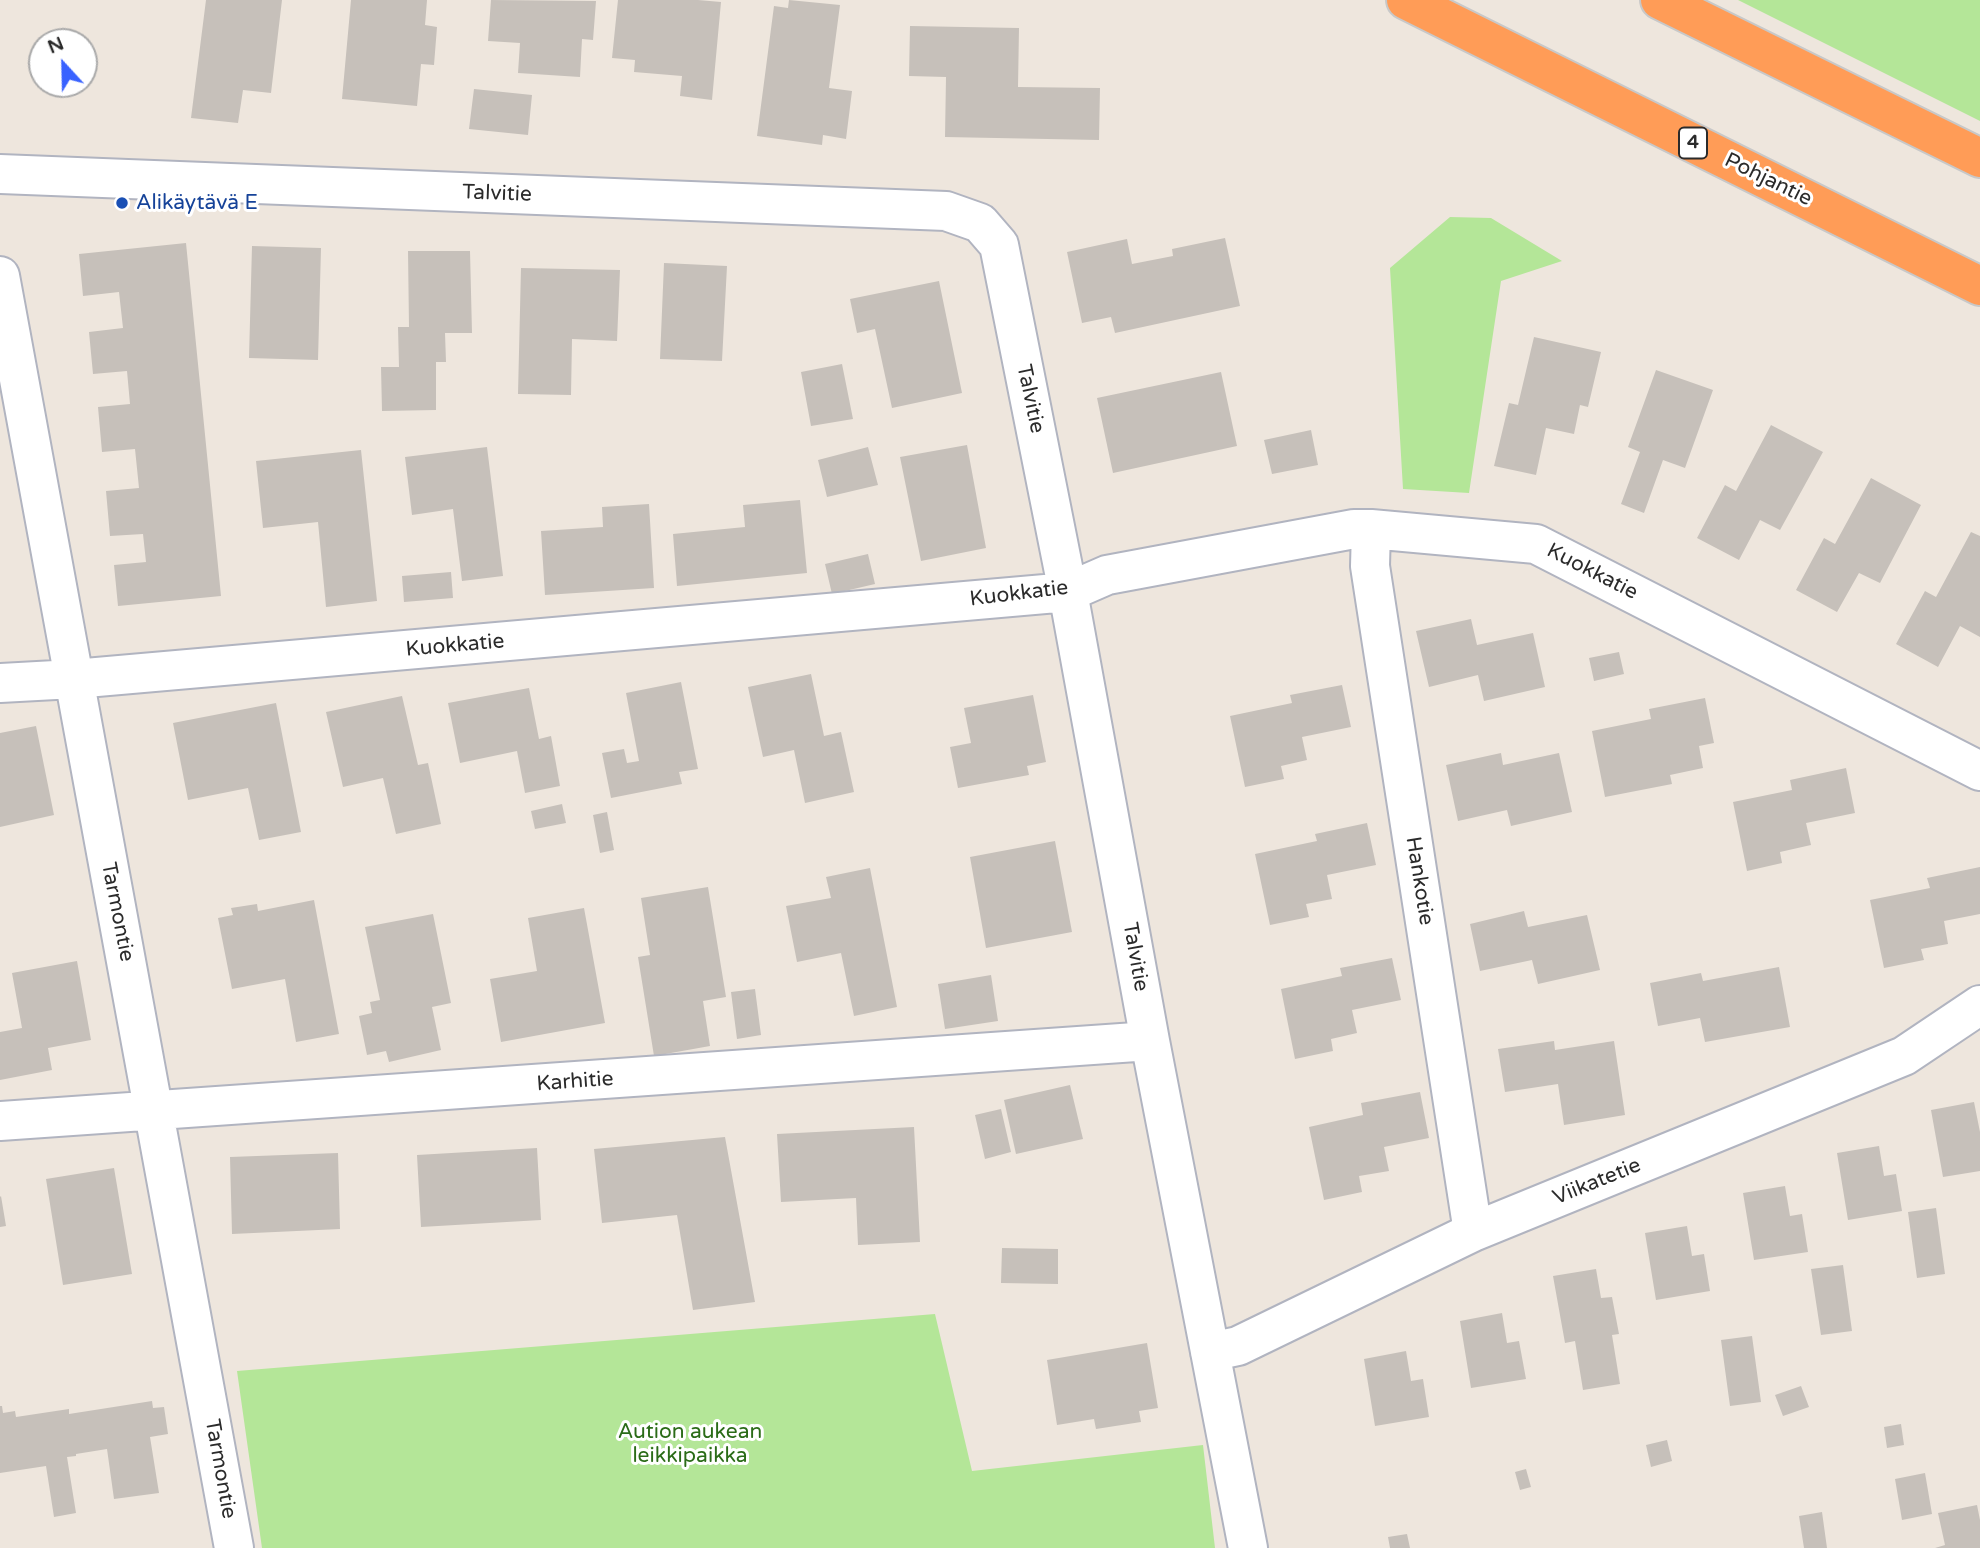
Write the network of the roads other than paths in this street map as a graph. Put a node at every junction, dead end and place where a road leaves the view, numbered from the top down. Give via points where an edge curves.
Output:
1 (1406, 0) edge
2 (1660, 0) edge
3 (1980, 158) edge
4 (0, 174) edge
5 (0, 276) edge
6 (1980, 286) edge
7 (1371, 529) junction
8 (1069, 592) junction
9 (74, 679) junction
10 (0, 683) edge
11 (1980, 771) edge
12 (1980, 1005) edge
13 (1150, 1041) junction
14 (154, 1112) junction
15 (0, 1121) edge
16 (1473, 1232) junction
17 (1210, 1352) junction
18 (234, 1548) edge
19 (1248, 1548) edge

1 - 6 highway, Pohjantie / 4
2 - 3 highway
4 - 8 street, Talvitie via 946,211 980,223 999,245
5 - 9 street, Tarmontie
7 - 8 street, Kuokkatie via 1107,575
7 - 11 street, Kuokkatie via 1536,544
7 - 16 street, Hankotie via 1370,566
8 - 9 street, Kuokkatie
8 - 13 street, Talvitie
9 - 10 street, Kuokkatie
9 - 14 street, Tarmontie
12 - 16 street, Viikatetie via 1904,1056
13 - 14 street, Karhitie
13 - 17 street, Talvitie
14 - 15 street, Karhitie
14 - 18 street, Tarmontie
16 - 17 street, Viikatetie via 1238,1346
17 - 19 street, Talvitie

